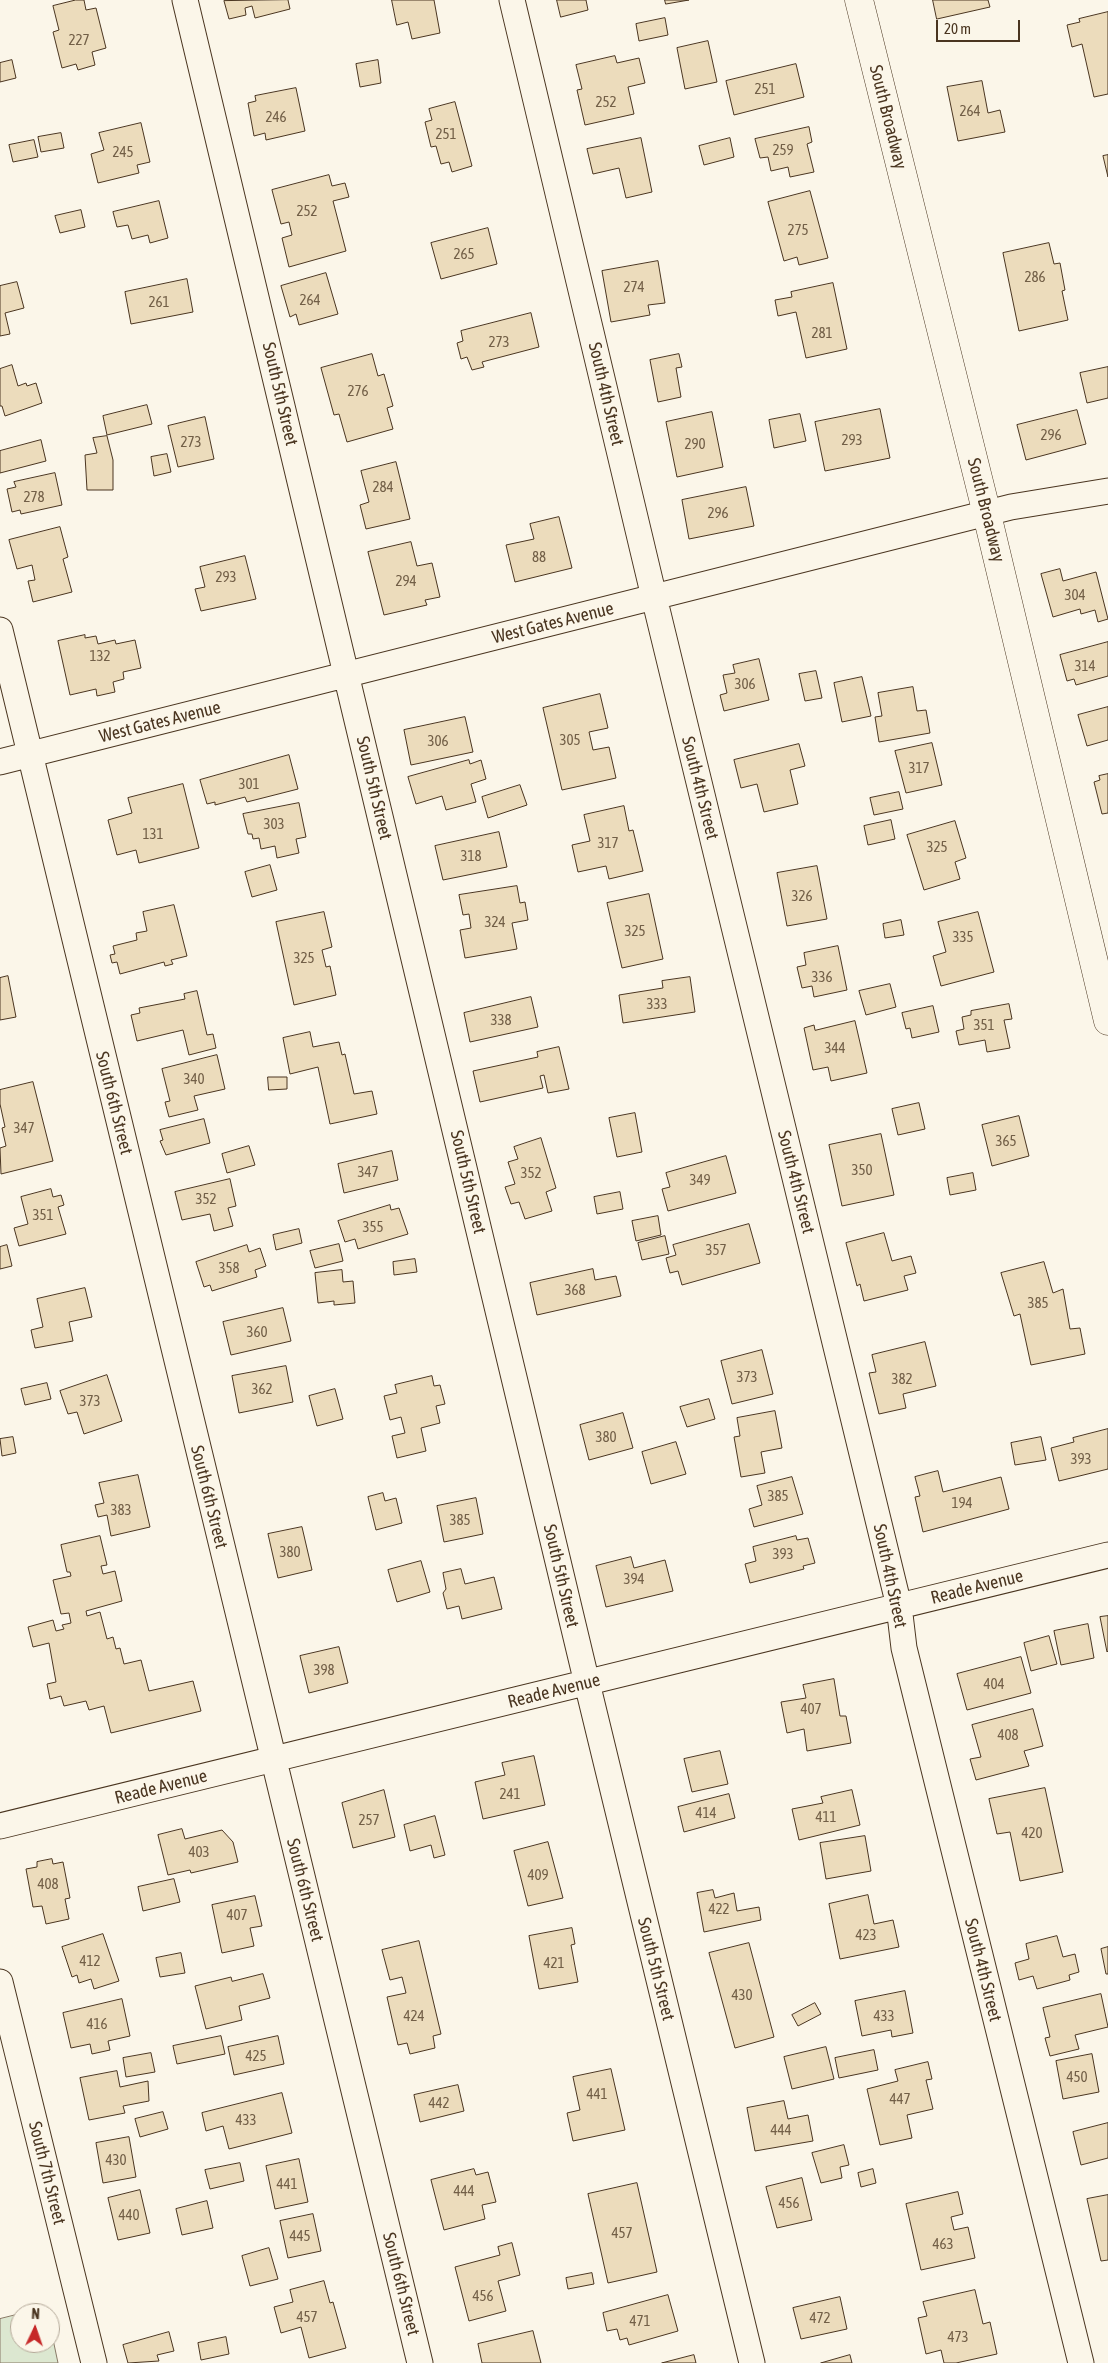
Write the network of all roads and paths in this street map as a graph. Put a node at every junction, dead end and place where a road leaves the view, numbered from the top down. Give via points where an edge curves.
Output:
1 (185, 0) edge
2 (512, 0) edge
3 (859, 0) edge
4 (1108, 491) edge
5 (987, 513) junction
6 (654, 597) junction
7 (0, 630) edge
8 (348, 675) junction
9 (30, 754) junction
10 (0, 762) edge
11 (1108, 1021) edge
12 (1108, 1554) edge
13 (899, 1606) junction
14 (587, 1684) junction
15 (273, 1760) junction
16 (0, 1826) edge
17 (0, 1982) edge
18 (94, 2363) edge
19 (420, 2363) edge
20 (752, 2363) edge
21 (1081, 2363) edge

1 - 8 street, South 5th Street
2 - 6 street, South 4th Street
3 - 5 street, South Broadway
4 - 5 street, West Gates Avenue
5 - 6 street, West Gates Avenue
5 - 11 street, South Broadway
6 - 8 street, West Gates Avenue
6 - 13 street, South 4th Street
7 - 9 street, South 6th Street
8 - 9 street, West Gates Avenue
8 - 14 street, South 5th Street
9 - 10 street, West Gates Avenue
9 - 15 street, South 6th Street
12 - 13 street, Reade Avenue
13 - 14 street, Reade Avenue
13 - 21 street, South 4th Street via 904,1648
14 - 15 street, Reade Avenue
14 - 20 street, South 5th Street
15 - 16 street, Reade Avenue
15 - 19 street, South 6th Street
17 - 18 street, South 7th Street

